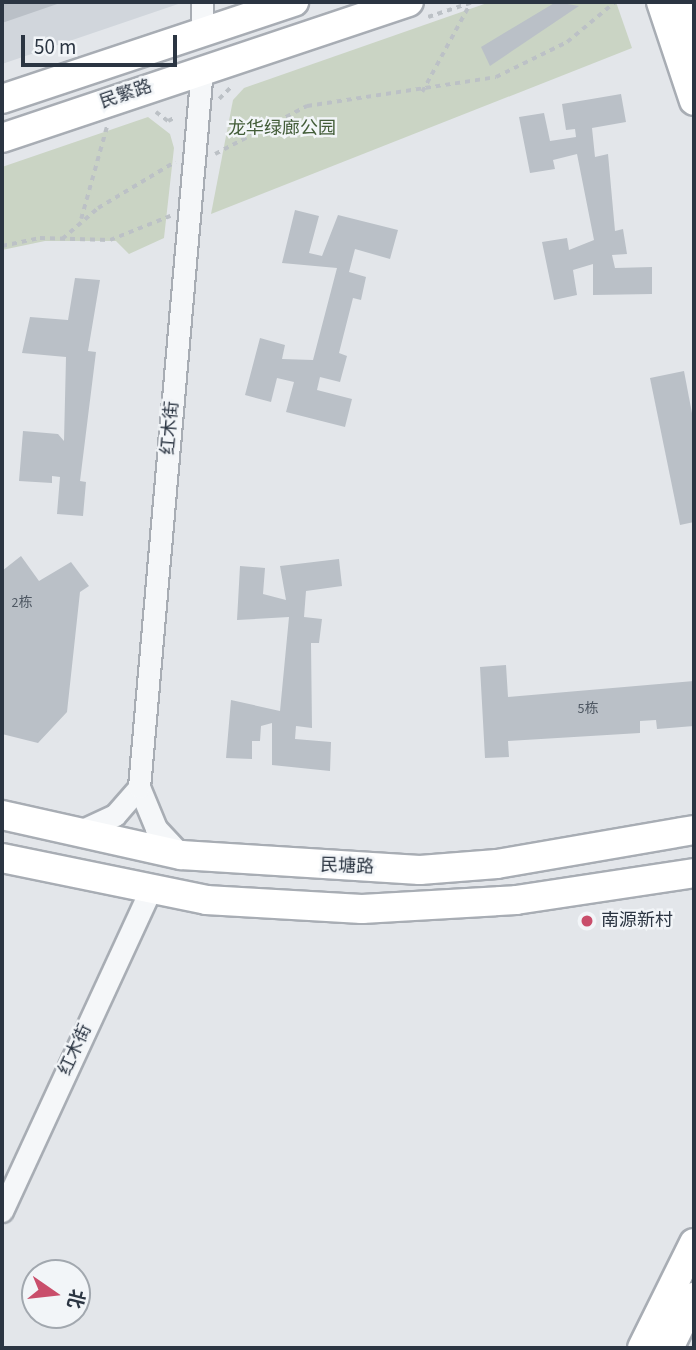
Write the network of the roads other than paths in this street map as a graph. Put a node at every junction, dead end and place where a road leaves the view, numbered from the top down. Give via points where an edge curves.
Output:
1 (201, 2) edge
2 (293, 2) edge
3 (410, 2) edge
4 (661, 2) edge
5 (682, 2) edge
6 (202, 31) junction
7 (694, 39) edge
8 (202, 69) junction
9 (2, 99) edge
10 (694, 102) edge
11 (2, 138) edge
12 (139, 787) junction
13 (2, 815) edge
14 (694, 831) edge
15 (76, 833) junction
16 (181, 855) junction
17 (2, 858) edge
18 (694, 873) edge
19 (150, 890) junction
20 (2, 1211) edge
21 (694, 1242) edge
22 (694, 1297) edge
23 (642, 1348) edge
24 (669, 1348) edge

1 - 6 street
2 - 6 main road, 民繁路
3 - 8 main road, 民繁路
4 - 10 main road
5 - 7 main road
6 - 9 main road, 民繁路
8 - 11 main road, 民繁路
8 - 12 street, 红木街
12 - 15 street via 115,815
12 - 16 street, 红木街 via 156,828
13 - 15 main road, 民塘路
14 - 16 main road, 民塘路 via 497,864 420,870
15 - 16 main road, 民塘路
17 - 19 main road
18 - 19 main road via 439,908 259,905
19 - 20 street, 红木街
21 - 23 main road
22 - 24 main road

